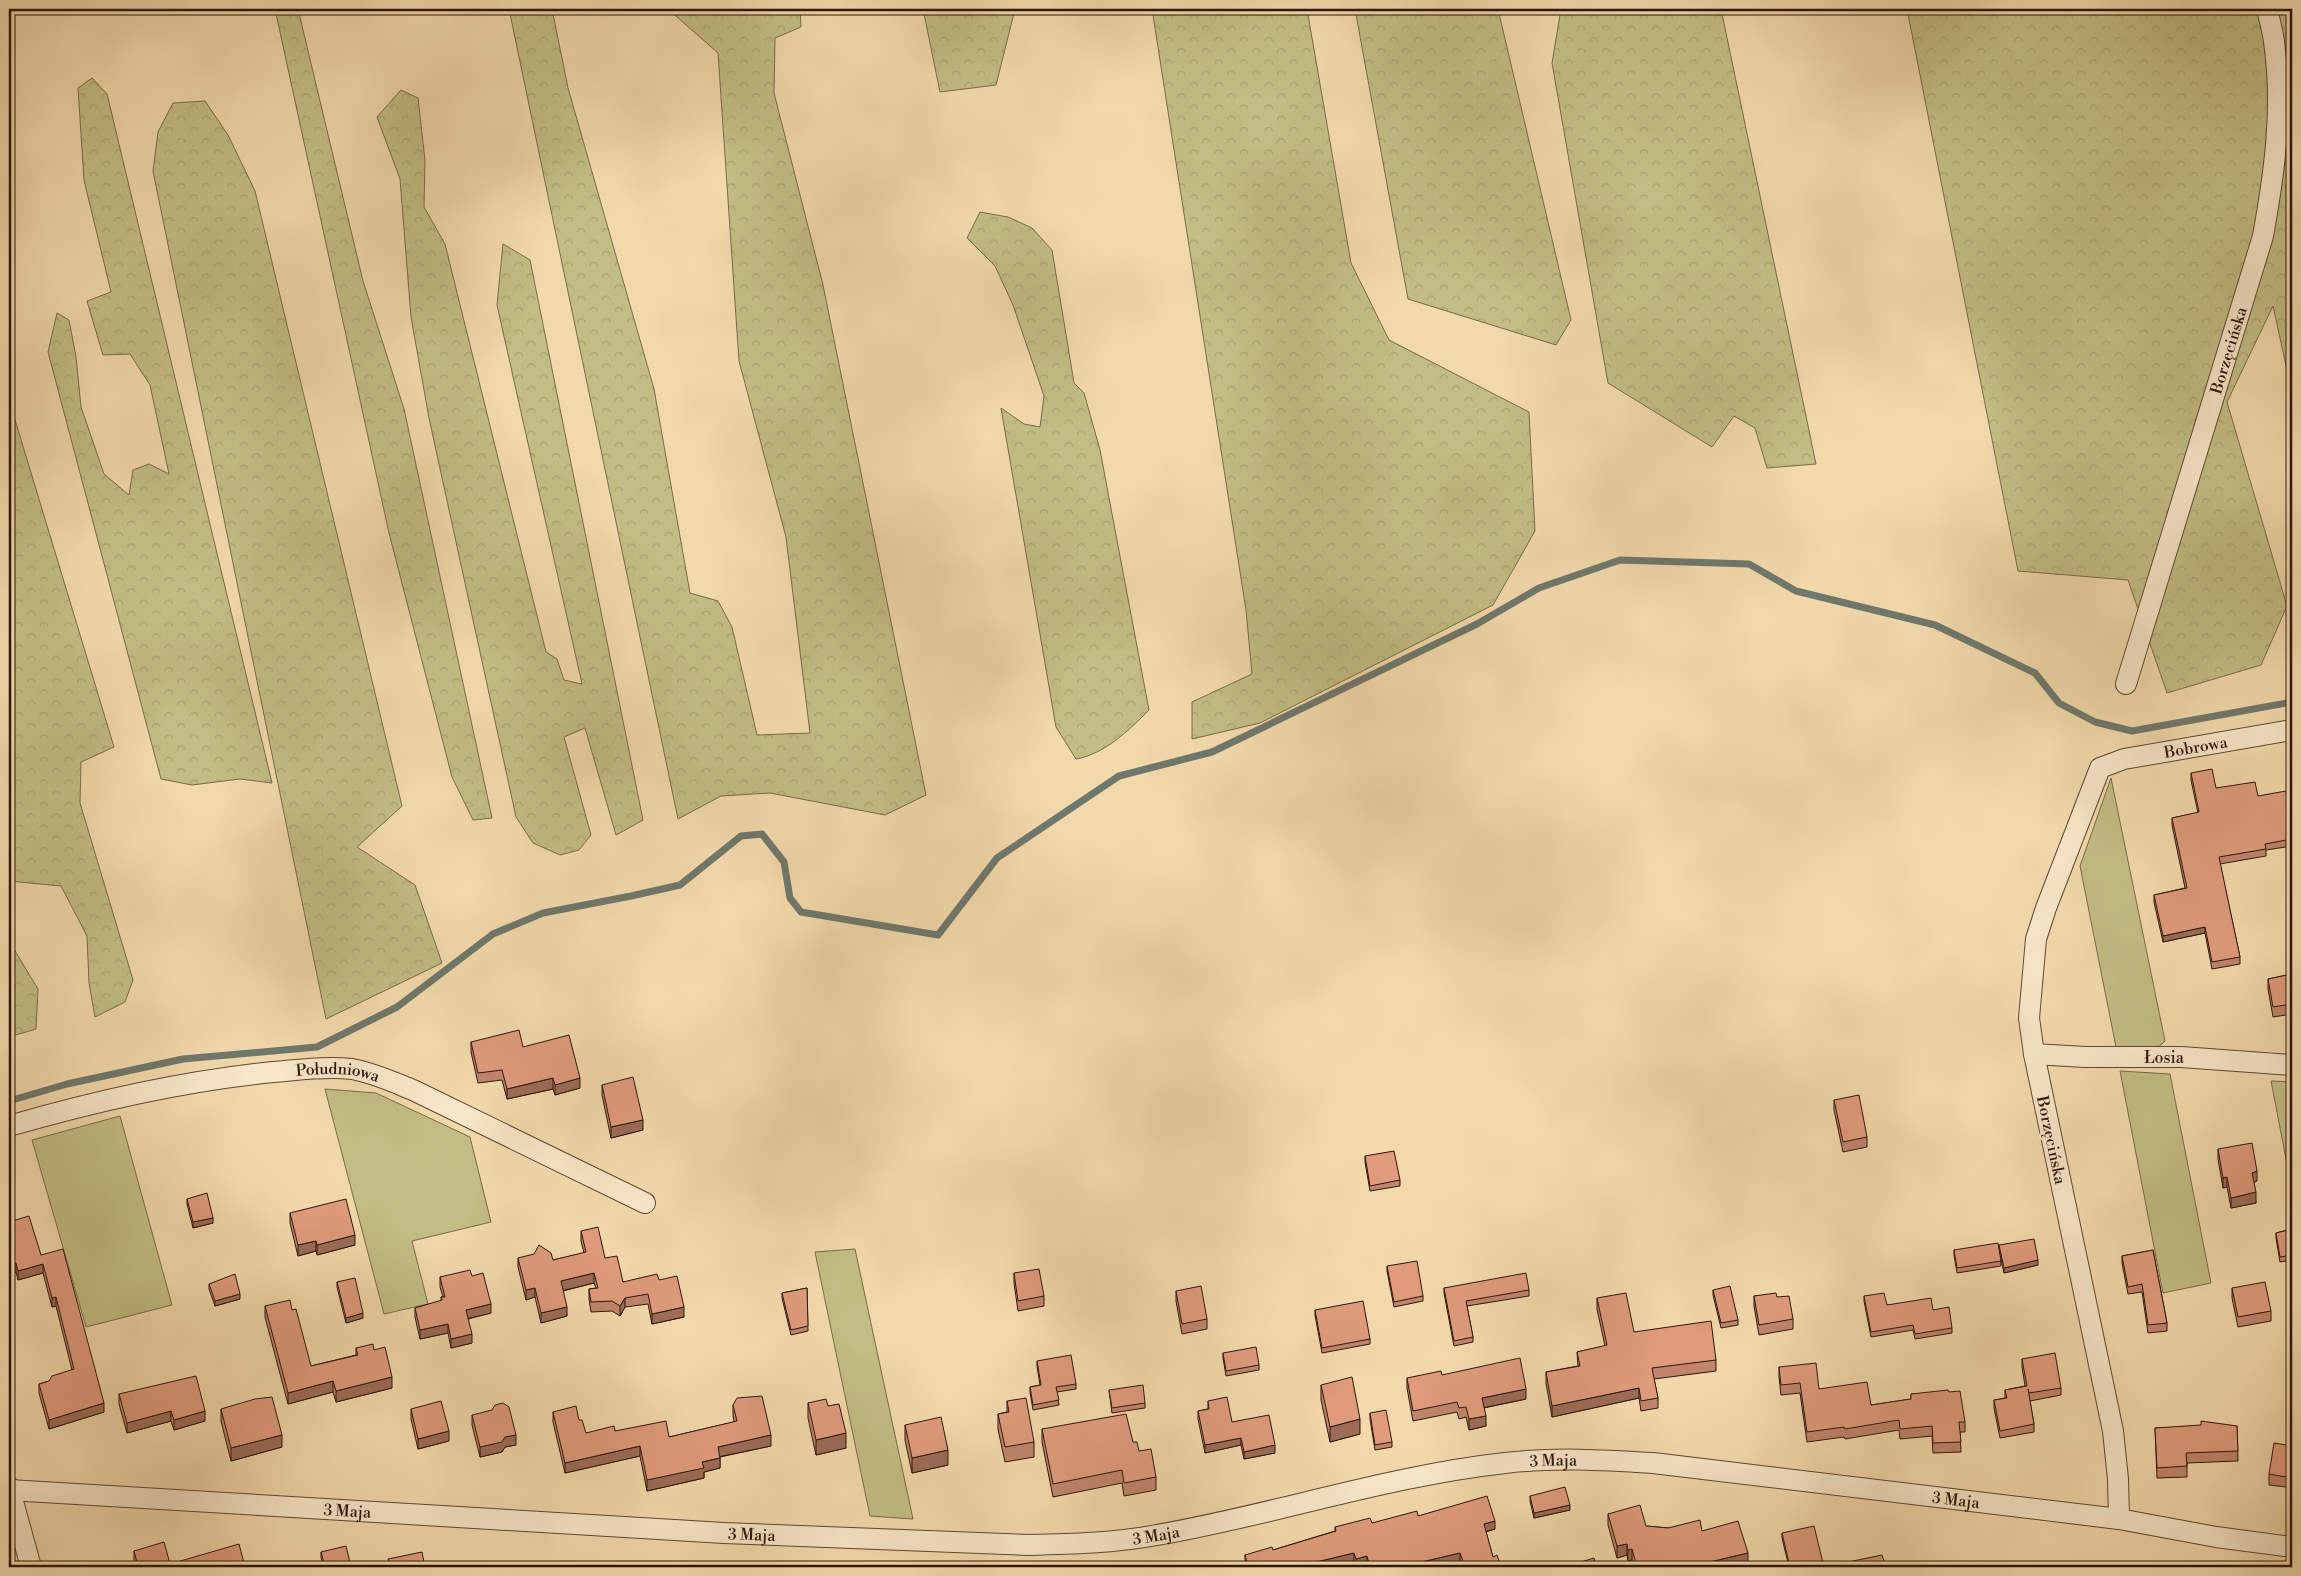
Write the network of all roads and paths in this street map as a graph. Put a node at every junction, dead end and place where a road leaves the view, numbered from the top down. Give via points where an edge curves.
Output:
1 (2267, 9) edge
2 (2126, 684) dead end
3 (2292, 730) edge
4 (2100, 768) joint
5 (2034, 1054) junction
6 (2292, 1065) edge
7 (9, 1126) edge
8 (644, 1203) dead end
9 (9, 1489) edge
10 (2119, 1519) junction
11 (2292, 1547) edge
12 (31, 1567) edge

1 - 2 street, Borzęcińska via 2275,50 2277,134 2263,236
3 - 4 street, Bobrowa via 2158,752
4 - 5 street, Borzęcińska via 2036,939 2029,1018
5 - 6 street, Łosia via 2181,1057
5 - 10 street, Borzęcińska via 2113,1431
7 - 8 street, Południowa via 160,1088 250,1074 326,1067 353,1070 377,1075 413,1090
9 - 10 street, 3 Maja via 724,1534 1028,1545 1155,1536 1438,1473 1505,1463 1604,1460 1672,1465
9 - 12 street
10 - 11 street, 3 Maja

